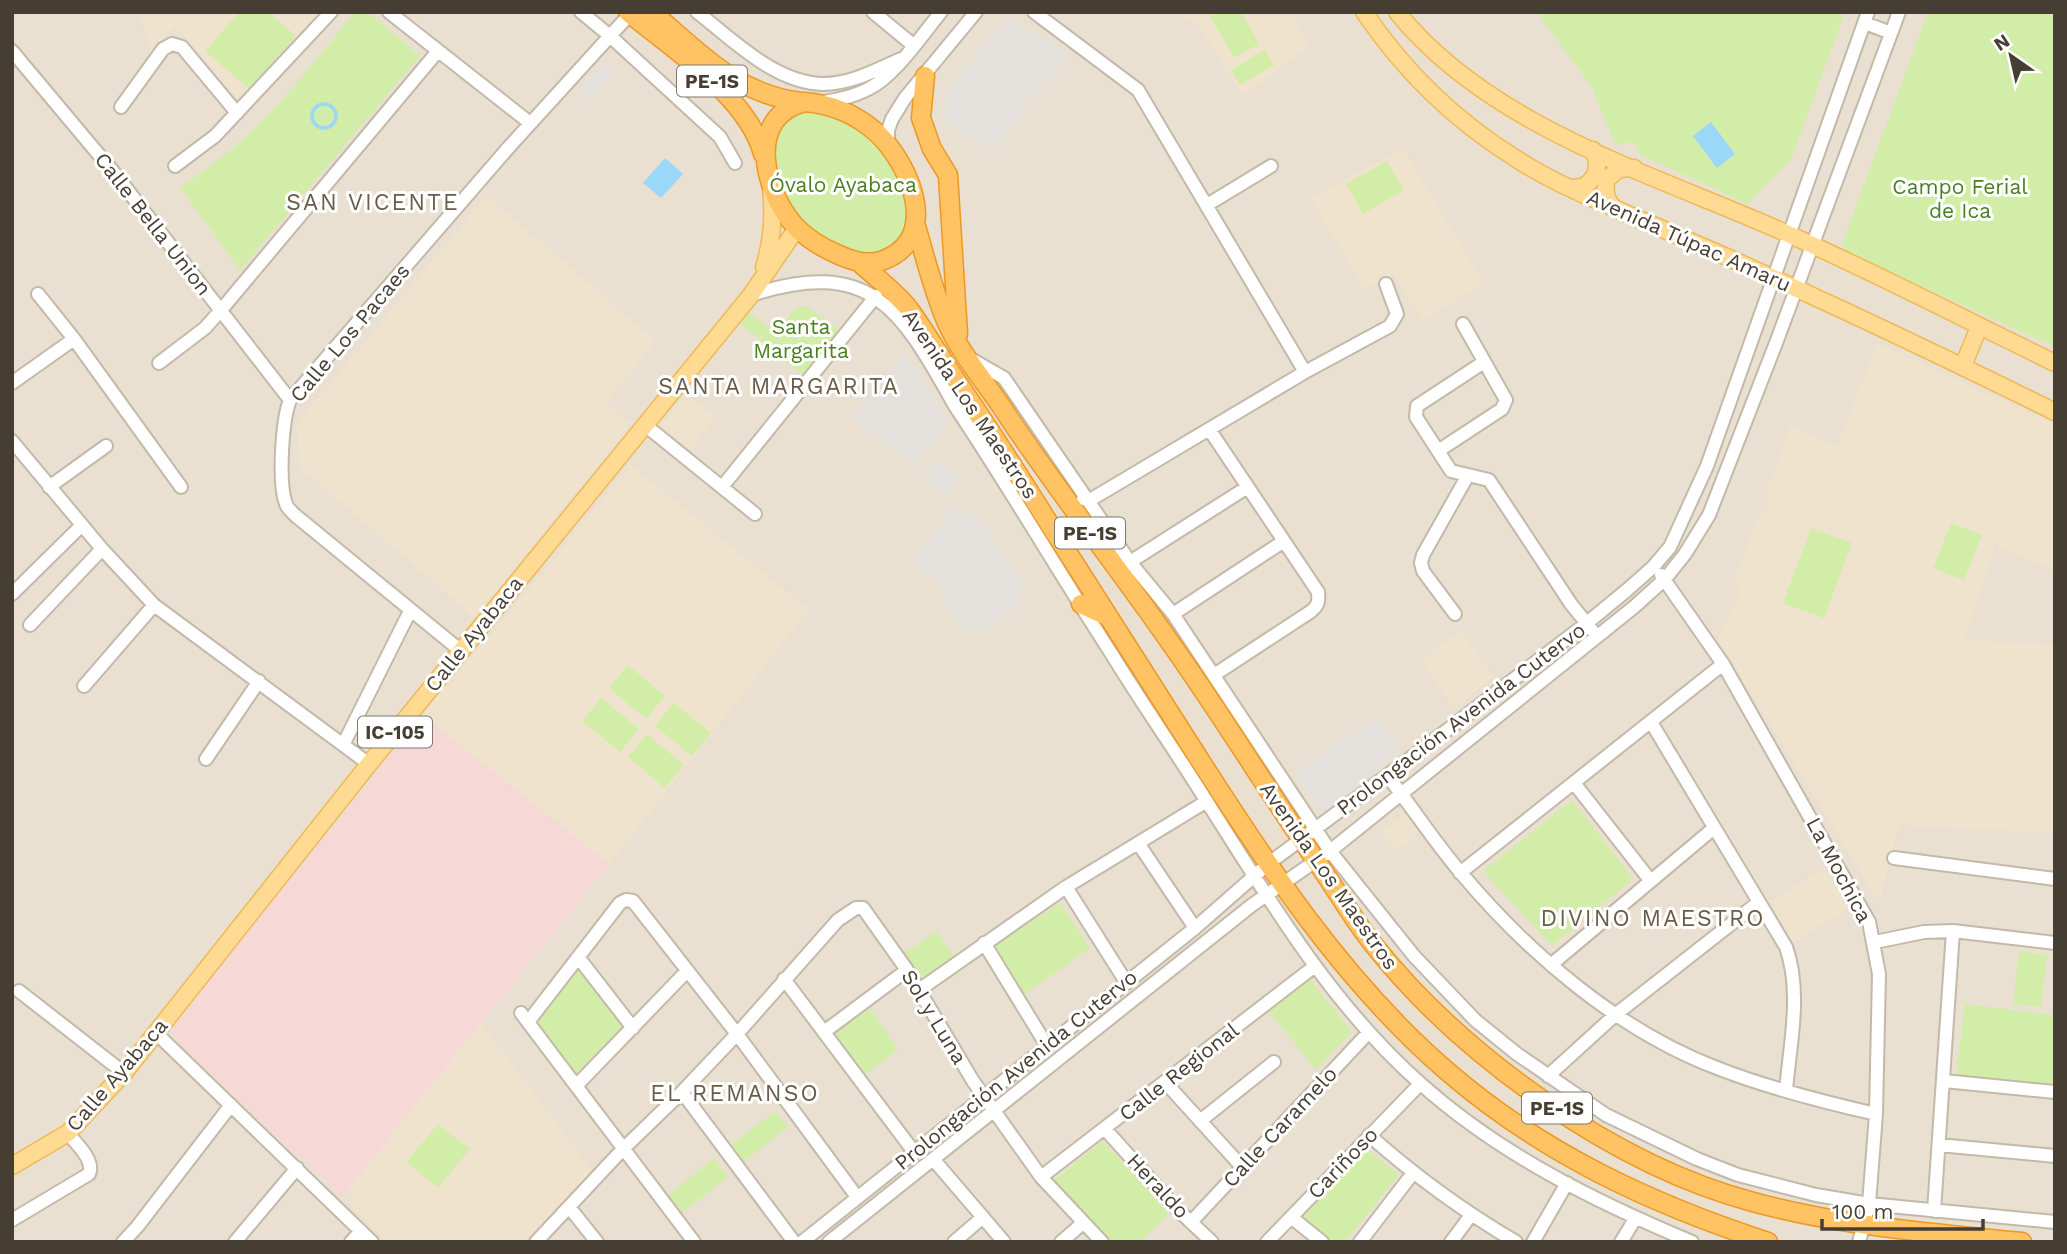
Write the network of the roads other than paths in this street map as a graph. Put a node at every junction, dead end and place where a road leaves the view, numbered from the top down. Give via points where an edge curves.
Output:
1 (331, 12) edge
2 (389, 12) edge
3 (581, 12) edge
4 (652, 12) edge
5 (697, 12) edge
6 (873, 12) edge
7 (941, 12) edge
8 (976, 12) edge
9 (1034, 12) edge
10 (1364, 12) edge
11 (1397, 12) edge
12 (1899, 12) edge
13 (629, 13) edge
14 (1866, 18) edge
15 (1891, 33) junction
16 (610, 36) junction
17 (913, 45) junction
18 (12, 51) edge
19 (438, 51) junction
20 (901, 60) junction
21 (925, 76) junction
22 (810, 103) junction
23 (121, 107) dead end
24 (237, 113) junction
25 (530, 123) junction
26 (888, 145) junction
27 (1593, 150) junction
28 (735, 163) dead end
29 (175, 166) dead end
30 (1271, 166) dead end
31 (1634, 168) junction
32 (769, 175) junction
33 (1572, 188) junction
34 (1207, 205) junction
35 (1613, 208) junction
36 (915, 223) junction
37 (797, 228) junction
38 (1788, 234) junction
39 (1811, 245) junction
40 (859, 262) junction
41 (1773, 278) junction
42 (761, 279) junction
43 (1386, 284) dead end
44 (1795, 289) junction
45 (37, 294) dead end
46 (751, 295) junction
47 (876, 296) junction
48 (221, 310) junction
49 (1463, 324) dead end
50 (1979, 327) junction
51 (74, 339) junction
52 (967, 356) junction
53 (1484, 362) junction
54 (159, 363) dead end
55 (2055, 363) edge
56 (939, 366) junction
57 (1963, 366) junction
58 (1305, 372) junction
59 (12, 383) edge
60 (290, 400) junction
61 (2055, 412) edge
62 (645, 425) junction
63 (1209, 429) junction
64 (12, 441) edge
65 (106, 446) dead end
66 (1438, 451) junction
67 (1468, 475) junction
68 (49, 487) junction
69 (181, 487) dead end
70 (722, 487) junction
71 (1246, 488) junction
72 (1062, 496) junction
73 (1090, 500) junction
74 (1690, 506) junction
75 (755, 514) dead end
76 (1709, 515) junction
77 (82, 525) junction
78 (1284, 541) junction
79 (102, 549) junction
80 (1130, 562) junction
81 (1653, 567) junction
82 (1665, 579) junction
83 (12, 594) edge
84 (1081, 604) junction
85 (154, 605) junction
86 (410, 611) junction
87 (1173, 614) junction
88 (1455, 614) dead end
89 (1109, 617) junction
90 (1587, 624) junction
91 (30, 625) dead end
92 (1596, 635) junction
93 (461, 651) junction
94 (1724, 664) junction
95 (1214, 675) junction
96 (259, 681) junction
97 (84, 686) dead end
98 (1651, 722) junction
99 (343, 745) junction
100 (206, 759) dead end
101 (369, 764) junction
102 (1396, 770) junction
103 (1574, 783) junction
104 (1413, 784) junction
105 (1402, 794) junction
106 (1207, 802) junction
107 (1714, 828) junction
108 (1308, 835) junction
109 (1138, 843) junction
110 (1323, 856) junction
111 (1894, 858) dead end
112 (1261, 870) junction
113 (1460, 873) junction
114 (2055, 879) edge
115 (1650, 880) junction
116 (1284, 884) junction
117 (1066, 887) junction
118 (1267, 895) junction
119 (1759, 902) junction
120 (1195, 929) junction
121 (1953, 931) junction
122 (1875, 942) junction
123 (984, 943) junction
124 (2055, 943) edge
125 (578, 957) junction
126 (1552, 964) junction
127 (1315, 966) junction
128 (907, 970) junction
129 (687, 971) junction
130 (784, 979) junction
131 (1126, 982) junction
132 (919, 990) junction
133 (19, 991) dead end
134 (1615, 1016) junction
135 (633, 1028) junction
136 (156, 1032) junction
137 (824, 1032) junction
138 (1368, 1032) junction
139 (737, 1034) junction
140 (1047, 1046) junction
141 (1274, 1062) dead end
142 (124, 1073) junction
143 (1548, 1076) junction
144 (1944, 1081) junction
145 (1165, 1082) junction
146 (1420, 1084) junction
147 (576, 1086) junction
148 (1786, 1090) junction
149 (682, 1092) junction
150 (2055, 1092) edge
151 (983, 1096) junction
152 (231, 1105) junction
153 (994, 1110) junction
154 (1876, 1114) junction
155 (1200, 1121) junction
156 (1105, 1129) junction
157 (68, 1133) junction
158 (1369, 1135) junction
159 (1939, 1145) junction
160 (623, 1149) junction
161 (914, 1152) junction
162 (2055, 1156) edge
163 (933, 1159) junction
164 (12, 1166) edge
165 (1242, 1167) junction
166 (298, 1168) junction
167 (1413, 1173) junction
168 (1041, 1177) junction
169 (1567, 1183) junction
170 (857, 1197) junction
171 (1869, 1204) junction
172 (569, 1207) junction
173 (1934, 1211) junction
174 (1471, 1215) junction
175 (983, 1217) junction
176 (1291, 1217) junction
177 (1635, 1219) junction
178 (12, 1220) edge
179 (1191, 1222) junction
180 (2055, 1222) edge
181 (1083, 1223) junction
182 (361, 1231) junction
183 (1862, 1233) edge
184 (123, 1242) edge
185 (235, 1242) edge
186 (351, 1242) edge
187 (372, 1242) edge
188 (536, 1242) edge
189 (597, 1242) edge
190 (694, 1242) edge
191 (794, 1242) edge
192 (802, 1242) edge
193 (829, 1242) edge
194 (954, 1242) edge
195 (1004, 1242) edge
196 (1061, 1242) edge
197 (1102, 1242) edge
198 (1212, 1242) edge
199 (1268, 1242) edge
200 (1322, 1242) edge
201 (1360, 1242) edge
202 (1451, 1242) edge
203 (1516, 1242) edge
204 (1533, 1242) edge
205 (1621, 1242) edge
206 (1692, 1242) edge
207 (1768, 1242) edge
208 (2022, 1242) edge

1 - 24 street
2 - 19 street
3 - 16 street
4 - 22 highway, PE-1S via 745,86 776,99
5 - 20 street via 767,64 809,82 857,78
6 - 17 street
7 - 17 street
8 - 21 street
9 - 34 street via 1138,90
10 - 33 main road, Avenida Túpac Amaru via 1399,61 1439,101 1517,160
11 - 27 main road, Avenida Túpac Amaru via 1446,63 1493,98
12 - 15 street, Prolongación Avenida Cutervo
13 - 16 street, Calle Los Pacaes
13 - 32 highway, PE-1S via 733,100 755,131
14 - 15 street
14 - 38 street, Prolongación Avenida Cutervo
15 - 39 street, Prolongación Avenida Cutervo
16 - 25 street, Calle Los Pacaes
16 - 28 street via 720,137
17 - 20 street
18 - 48 street, Calle Bella Union
19 - 25 street
19 - 48 street
20 - 22 street via 869,89
21 - 26 street via 892,119
21 - 52 highway via 921,118 948,175 956,321
22 - 26 highway, PE-1S via 849,114
22 - 32 highway, PE-1S via 785,110 770,130 765,151
23 - 24 street via 163,49 172,44 182,47
24 - 29 street
25 - 60 street, Calle Los Pacaes
26 - 36 highway, PE-1S via 910,180
27 - 31 main road, Avenida Túpac Amaru
27 - 33 main road via 1596,175 1583,187
30 - 34 street
31 - 35 main road via 1619,169 1607,179 1605,194
31 - 38 main road, Avenida Túpac Amaru
32 - 37 highway, PE-1S
32 - 42 main road, Calle Ayabaca / IC-105 via 773,202
33 - 35 main road, Avenida Túpac Amaru
34 - 58 street
35 - 41 main road, Avenida Túpac Amaru
36 - 40 highway via 896,253 875,262
36 - 52 highway, Avenida Los Maestros / PE-1S via 943,313
37 - 40 highway, PE-1S via 817,245
37 - 42 main road, Calle Ayabaca / IC-105
38 - 39 main road, Avenida Túpac Amaru
38 - 41 street, Prolongación Avenida Cutervo
39 - 44 street, Prolongación Avenida Cutervo
39 - 50 main road, Avenida Túpac Amaru
40 - 56 highway, Avenida Los Maestros / PE-1S via 909,309
41 - 44 main road, Avenida Túpac Amaru
41 - 74 street, Prolongación Avenida Cutervo
42 - 46 main road, Calle Ayabaca / IC-105
43 - 58 street via 1395,321
44 - 57 main road, Avenida Túpac Amaru
44 - 76 street, Prolongación Avenida Cutervo
45 - 51 street
46 - 47 street via 814,282 841,284
46 - 62 main road, Calle Ayabaca / IC-105
47 - 56 street
47 - 70 street
48 - 54 street
48 - 60 street, Calle Bella Union
49 - 53 street
50 - 55 main road, Avenida Túpac Amaru
50 - 57 main road
51 - 59 street
51 - 69 street
52 - 72 highway, Avenida Los Maestros / PE-1S
52 - 73 street via 1004,378
53 - 66 street via 1506,400 1502,409
53 - 66 street via 1417,405 1416,417
56 - 84 street via 955,406
56 - 89 highway, Avenida Los Maestros / PE-1S
57 - 61 main road, Avenida Túpac Amaru
58 - 63 street
60 - 86 street, Calle Los Pacaes via 283,433 286,506
62 - 70 street
62 - 93 main road, Calle Ayabaca / IC-105
63 - 71 street
63 - 73 street
64 - 68 street
65 - 68 street
66 - 67 street via 1451,471
67 - 88 street via 1421,563
67 - 90 street via 1489,480
68 - 77 street
70 - 75 street
71 - 78 street
71 - 80 street
72 - 73 street
72 - 108 highway, Avenida Los Maestros / PE-1S
73 - 80 street
74 - 76 street
74 - 81 street, Prolongación Avenida Cutervo via 1670,547
76 - 82 street, Prolongación Avenida Cutervo
77 - 79 street
77 - 83 street
78 - 87 street
78 - 95 street via 1318,592 1317,606
79 - 85 street
79 - 91 street
80 - 87 street
81 - 82 street, La Mochica
81 - 90 street, Prolongación Avenida Cutervo
82 - 92 street, Prolongación Avenida Cutervo
82 - 94 street, La Mochica
84 - 89 highway
84 - 106 street
85 - 96 street
85 - 97 street
86 - 93 street, Calle Los Pacaes
86 - 99 street
87 - 95 street
89 - 112 highway, Avenida Los Maestros / PE-1S
90 - 92 street
90 - 102 street, Prolongación Avenida Cutervo
92 - 104 street, Prolongación Avenida Cutervo
93 - 101 main road, Calle Ayabaca / IC-105
94 - 98 street
94 - 122 street, La Mochica via 1864,909
95 - 108 street
96 - 99 street
96 - 100 street
98 - 103 street
98 - 107 street
99 - 101 street
101 - 136 main road, Calle Ayabaca / IC-105
102 - 104 street via 1406,767
102 - 105 street via 1391,779
102 - 108 street, Prolongación Avenida Cutervo
103 - 113 street
103 - 115 street
104 - 105 street, Prolongación Avenida Cutervo
105 - 110 street, Prolongación Avenida Cutervo
105 - 113 street
106 - 109 street
106 - 112 street via 1248,865
107 - 115 street
107 - 119 street
108 - 110 highway, Avenida Los Maestros / PE-1S
108 - 112 street, Prolongación Avenida Cutervo
109 - 117 street
109 - 120 street
110 - 116 street, Prolongación Avenida Cutervo
110 - 143 street via 1475,1020
110 - 183 highway, Avenida Los Maestros / PE-1S via 1370,940 1406,982 1496,1065 1563,1112 1691,1181
111 - 114 street
112 - 116 highway, Avenida Los Maestros / PE-1S
112 - 118 street
112 - 120 street, Prolongación Avenida Cutervo
113 - 126 street
115 - 126 street
116 - 118 street, Prolongación Avenida Cutervo
116 - 207 highway, Avenida Los Maestros / PE-1S via 1331,949 1387,1014 1447,1072 1498,1112 1622,1186 1693,1217
117 - 123 street
117 - 131 street
118 - 127 street
118 - 153 street, Prolongación Avenida Cutervo
119 - 134 street
119 - 148 street via 1781,937 1792,968
120 - 131 street, Prolongación Avenida Cutervo
121 - 122 street
121 - 124 street
121 - 144 street
122 - 154 street, La Mochica via 1880,995
123 - 132 street
123 - 140 street
125 - 129 street via 620,903 630,900
125 - 135 street
125 - 147 street via 524,1018
126 - 134 street
127 - 138 street
127 - 145 street, Calle Regional
128 - 130 street, Sol y Luna via 874,920 863,908 856,908
128 - 132 street, Sol y Luna
128 - 137 street
129 - 135 street
129 - 139 street
130 - 137 street
130 - 139 street
131 - 140 street, Prolongación Avenida Cutervo
132 - 151 street, Sol y Luna
133 - 142 street
134 - 143 street
134 - 148 street via 1716,1068
135 - 147 street
136 - 142 main road, Calle Ayabaca / IC-105
136 - 152 street
137 - 161 street
138 - 146 street
138 - 165 street, Calle Caramelo
139 - 149 street
139 - 170 street
140 - 151 street, Prolongación Avenida Cutervo
141 - 155 street
142 - 157 main road, Calle Ayabaca / IC-105
143 - 171 street via 1606,1115 1720,1169 1759,1182
144 - 150 street
144 - 159 street
145 - 155 street
145 - 156 street, Calle Regional
146 - 158 street, Cariñoso
146 - 169 street via 1490,1138
147 - 160 street
148 - 154 street
149 - 160 street
149 - 191 street
151 - 153 street, Sol y Luna
151 - 161 street, Prolongación Avenida Cutervo
152 - 166 street
152 - 184 street
153 - 163 street, Prolongación Avenida Cutervo
153 - 168 street, Sol y Luna
154 - 171 street, La Mochica
155 - 165 street
156 - 168 street, Calle Regional
156 - 179 street, Heraldo
157 - 164 main road, Calle Ayabaca / IC-105
157 - 178 street via 91,1163 89,1174
158 - 167 street
158 - 176 street, Cariñoso
159 - 162 street
159 - 173 street
160 - 172 street
160 - 190 street
161 - 170 street, Prolongación Avenida Cutervo
163 - 175 street
163 - 193 street, Prolongación Avenida Cutervo
165 - 179 street, Calle Caramelo
166 - 182 street
166 - 185 street
167 - 174 street
167 - 201 street
168 - 181 street, Sol y Luna
169 - 177 street
169 - 204 street
170 - 192 street, Prolongación Avenida Cutervo
171 - 173 street
171 - 183 street, La Mochica
172 - 188 street
172 - 189 street
173 - 180 street
174 - 202 street
174 - 203 street
175 - 194 street
175 - 195 street
176 - 199 street, Cariñoso
176 - 200 street
177 - 205 street
177 - 206 street
179 - 198 street, Heraldo
181 - 196 street
181 - 197 street, Sol y Luna
182 - 186 street
182 - 187 street
183 - 208 highway, Avenida Los Maestros / PE-1S

